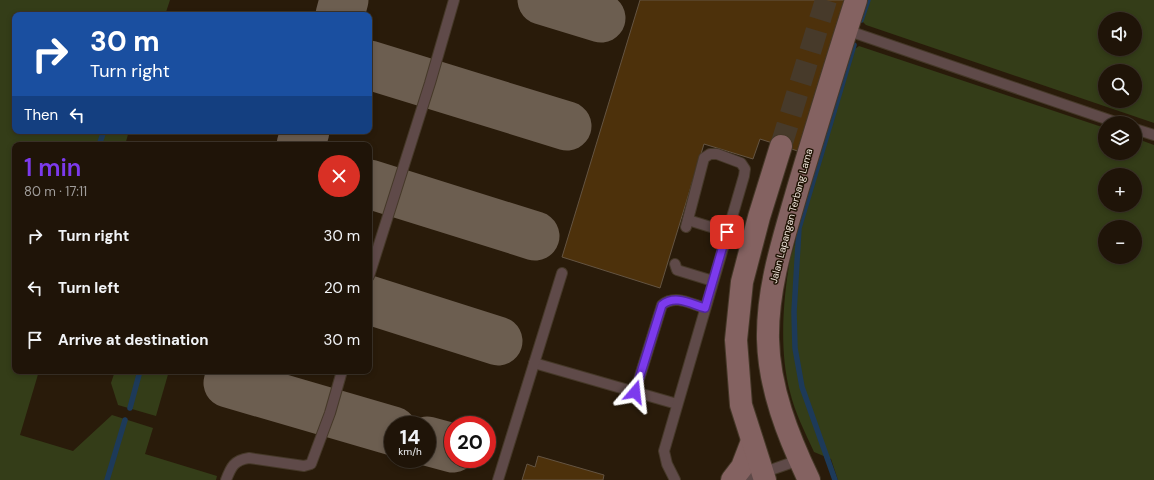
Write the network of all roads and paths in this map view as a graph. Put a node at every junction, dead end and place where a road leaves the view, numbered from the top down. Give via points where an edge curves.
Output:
1 (454, 0) edge
2 (856, 0) edge
3 (846, 30) junction
4 (1098, 116) edge
5 (1142, 131) edge
6 (1154, 135) edge
7 (781, 146) tunnel mouth
8 (727, 232) junction
9 (675, 264) dead end
10 (372, 267) edge
11 (562, 273) dead end
12 (713, 281) junction
13 (705, 308) junction
14 (534, 363) junction
15 (341, 374) edge
16 (635, 392) junction
17 (677, 404) junction
18 (752, 441) junction
19 (799, 460) junction
20 (759, 478) edge
21 (226, 480) edge
22 (498, 480) edge
23 (675, 480) edge
24 (732, 480) edge
25 (809, 480) edge

1 - 10 lane
2 - 3 main road, Jalan Lapangan Terbang Lama
3 - 4 lane
3 - 19 main road, Jalan Lapangan Terbang Lama via 790,217 772,287 768,339 776,397
5 - 6 lane
7 - 18 main road via 742,282 736,340 741,405
8 - 8 lane via 687,224 704,158 710,154 741,163 745,169
8 - 12 lane
9 - 12 lane via 677,270 683,273
11 - 14 lane
12 - 13 lane
13 - 16 lane via 675,299 667,300 662,305
13 - 17 lane
14 - 16 lane
14 - 22 lane
15 - 21 lane via 311,464 304,466 240,459 232,465
16 - 17 lane
17 - 23 lane via 664,451
18 - 20 main road
18 - 24 main road via 742,467
19 - 20 lane
19 - 25 main road, Jalan Lapangan Terbang Lama

